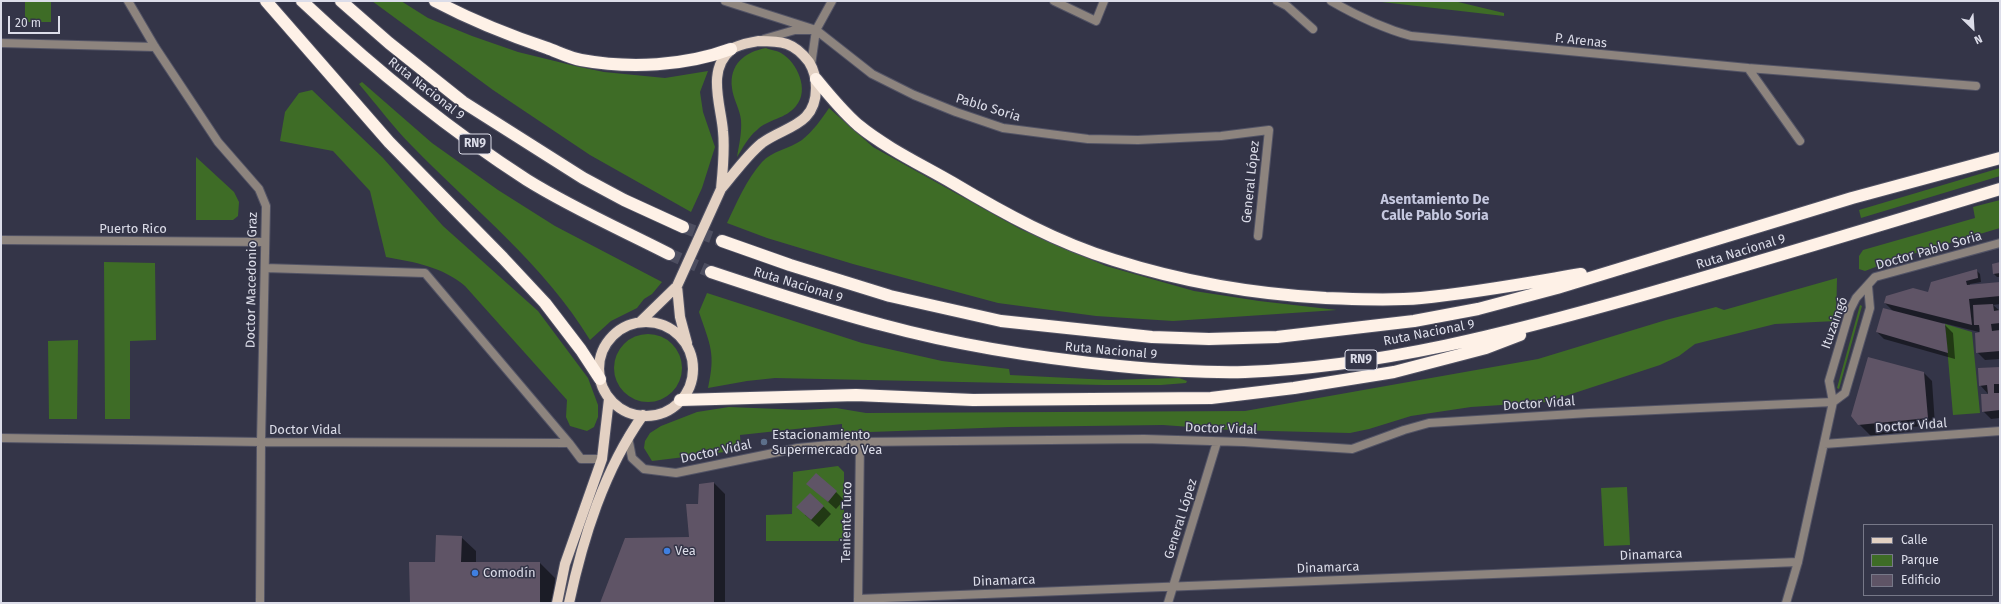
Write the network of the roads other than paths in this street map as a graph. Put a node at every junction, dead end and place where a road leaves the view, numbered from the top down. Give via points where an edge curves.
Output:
1 (128, 1) edge
2 (266, 1) edge
3 (302, 1) edge
4 (341, 1) edge
5 (435, 1) edge
6 (725, 1) edge
7 (832, 1) edge
8 (1054, 1) edge
9 (1104, 1) edge
10 (1277, 1) edge
11 (1331, 1) edge
12 (1313, 29) dead end
13 (816, 30) junction
14 (758, 41) junction
15 (1, 44) edge
16 (155, 47) junction
17 (731, 50) junction
18 (810, 65) junction
19 (1748, 68) junction
20 (816, 79) junction
21 (1976, 86) dead end
22 (1269, 130) joint
23 (1800, 141) dead end
24 (2000, 158) edge
25 (721, 189) junction
26 (2000, 189) edge
27 (683, 227) tunnel mouth
28 (1258, 236) dead end
29 (1, 240) edge
30 (722, 241) tunnel mouth
31 (265, 242) junction
32 (2000, 244) edge
33 (670, 254) tunnel mouth
34 (1631, 266) junction
35 (265, 268) junction
36 (711, 272) tunnel mouth
37 (677, 286) junction
38 (1868, 286) junction
39 (1556, 320) junction
40 (640, 322) junction
41 (688, 347) junction
42 (600, 379) junction
43 (609, 399) junction
44 (680, 400) junction
45 (1833, 402) junction
46 (643, 415) junction
47 (2000, 431) edge
48 (628, 437) junction
49 (1, 438) edge
50 (261, 442) junction
51 (860, 442) junction
52 (1218, 442) junction
53 (569, 443) junction
54 (1824, 444) junction
55 (602, 459) junction
56 (1798, 562) junction
57 (1173, 586) junction
58 (858, 601) edge
59 (260, 603) edge
60 (557, 603) edge
61 (569, 603) edge
62 (1168, 603) edge
63 (1786, 603) edge

1 - 16 street, Doctor Macedonio Graz
2 - 42 highway via 390,142 545,303
3 - 33 highway, Ruta Nacional 9 / RN9 via 404,92 526,179
4 - 27 highway, Ruta Nacional 9 / RN9 via 389,44 463,102 583,178
5 - 17 highway via 469,19 580,60 623,65 666,64
6 - 13 street, Pablo Soria
7 - 13 street
8 - 9 street via 1096,21
10 - 12 street via 1288,6
11 - 19 street, P. Arenas via 1385,29 1411,36
13 - 14 street via 795,30
13 - 18 street
13 - 22 street, Pablo Soria via 872,74 914,95 1003,128 1088,139 1138,140 1221,136
14 - 17 main road
14 - 18 main road via 775,41 800,50
15 - 16 street
16 - 31 street, Doctor Macedonio Graz via 218,142 259,189 266,206
17 - 25 main road via 721,64 716,86 723,131
18 - 20 main road
19 - 21 street, P. Arenas
19 - 23 street
20 - 25 main road via 816,98 812,109 803,120 789,130 763,142
20 - 34 highway via 840,109 875,137 1018,219 1112,260 1200,283 1302,296 1360,299 1419,298 1472,293
22 - 28 street, General López
24 - 34 highway, Ruta Nacional 9 via 1852,198
25 - 37 main road, bridge
26 - 39 highway, Ruta Nacional 9 / RN9
29 - 31 street, Puerto Rico
30 - 34 highway, Ruta Nacional 9 via 890,296 1002,321 1152,337 1209,339 1277,337 1414,321 1478,309
31 - 35 street, Doctor Macedonio Graz
32 - 38 street, Doctor Pablo Soria via 1875,277
35 - 50 street, Doctor Macedonio Graz
35 - 53 street via 425,273
36 - 39 highway, Ruta Nacional 9 / RN9 via 863,320 943,339 1049,359 1194,372 1247,372 1430,350
37 - 40 main road
37 - 41 main road via 680,317
38 - 45 street, Ituzaingó via 1856,298 1847,321 1829,381
38 - 45 street, Ituzaingó via 1870,308 1845,393
39 - 44 highway via 1486,348 1394,372 1211,398 973,400 856,396
40 - 41 main road via 654,322 668,327 680,336
40 - 42 main road via 616,332 607,342 601,353
41 - 44 main road via 692,375 688,389
42 - 43 main road
43 - 46 main road via 630,413
43 - 55 main road
44 - 46 main road via 670,409 657,414
45 - 52 street, Doctor Vidal via 1596,412 1429,423 1352,449
45 - 54 street, Ituzaingó
46 - 48 main road
47 - 54 street, Doctor Vidal
48 - 51 street, Doctor Vidal via 632,458 644,469 676,473 798,448
48 - 61 main road via 612,468 594,516 577,566
49 - 50 street, Doctor Vidal
50 - 53 street, Doctor Vidal
50 - 59 street, Doctor Macedonio Graz
51 - 52 street, Doctor Vidal via 1077,438
51 - 58 street, Teniente Tuco
52 - 57 street, General López
53 - 55 street via 581,459
54 - 56 street, Ituzaingó
55 - 60 main road via 565,564
56 - 57 street, Dinamarca
56 - 63 street, Ituzaingó
57 - 58 street, Dinamarca
57 - 62 street, General López

